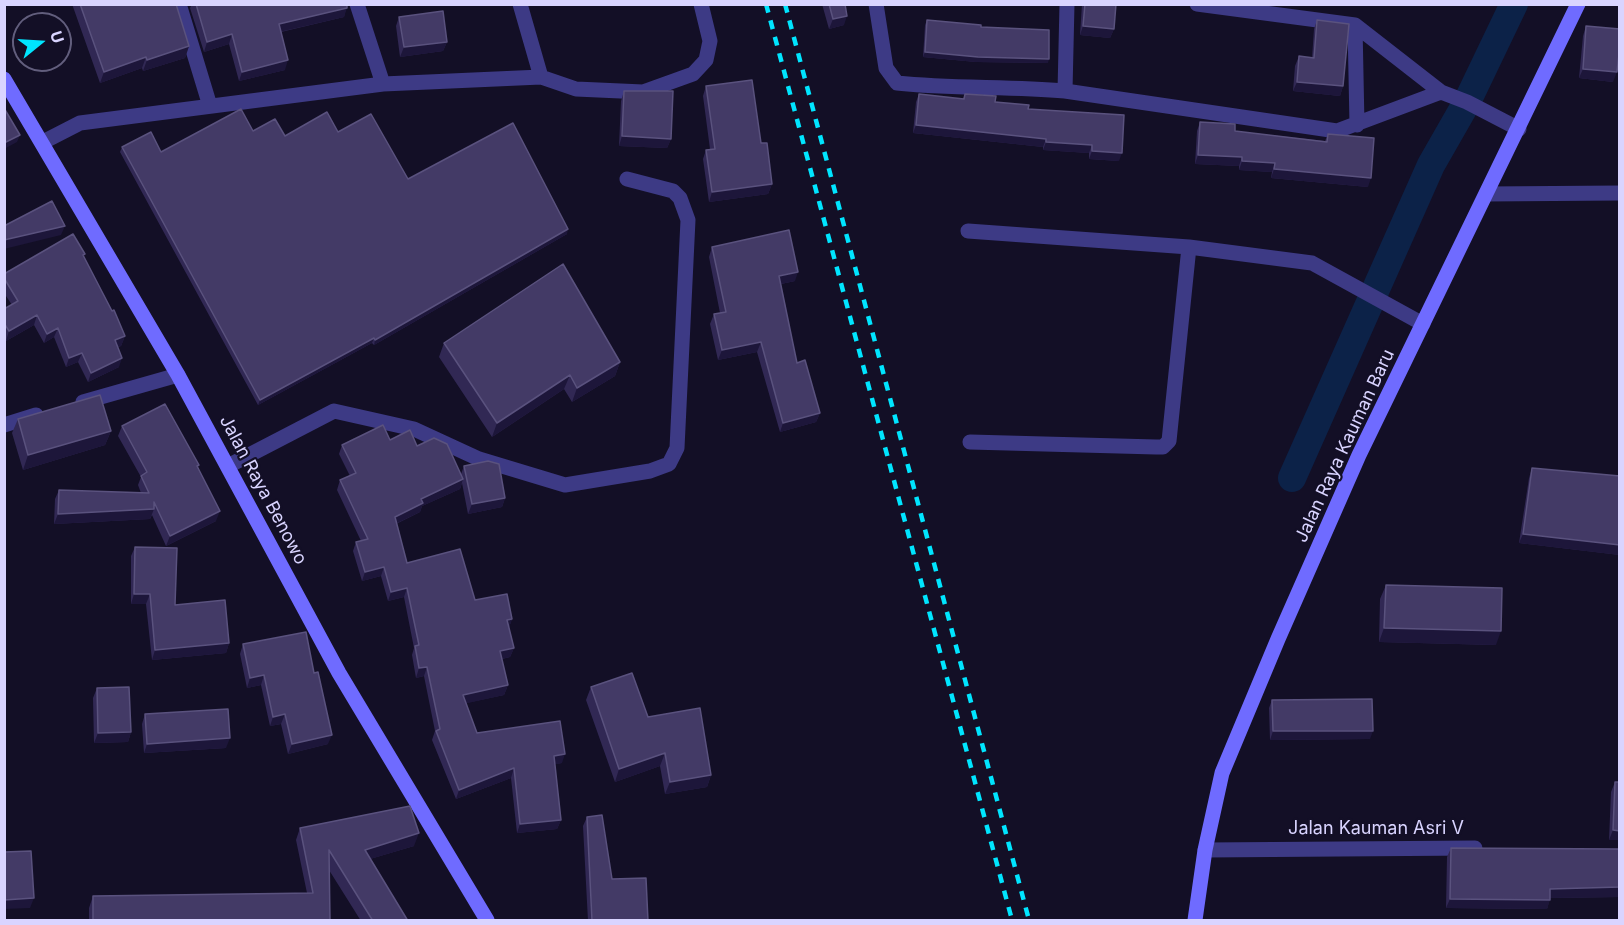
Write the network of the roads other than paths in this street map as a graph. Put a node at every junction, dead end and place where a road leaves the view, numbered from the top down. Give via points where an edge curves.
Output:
1 (179, 4) edge
2 (357, 4) edge
3 (520, 4) edge
4 (701, 4) edge
5 (876, 4) edge
6 (1067, 4) edge
7 (1197, 4) edge
8 (1578, 4) edge
9 (1355, 25) junction
10 (541, 77) junction
11 (4, 79) edge
12 (383, 84) junction
13 (1065, 91) junction
14 (1441, 92) junction
15 (210, 106) junction
16 (1357, 124) junction
17 (1519, 129) junction
18 (43, 142) junction
19 (627, 179) dead end
20 (1620, 193) edge
21 (1486, 194) junction
22 (968, 231) dead end
23 (1189, 247) junction
24 (1423, 324) junction
25 (178, 375) junction
26 (69, 406) edge
27 (48, 412) edge
28 (4, 425) edge
29 (970, 442) dead end
30 (228, 466) junction
31 (1494, 848) edge
32 (1205, 849) junction
33 (486, 921) edge
34 (1195, 921) edge

1 - 15 street
2 - 12 street
3 - 10 street
4 - 10 street via 710,41 706,60 693,74 643,92 576,89
5 - 13 street via 886,68 897,83
6 - 13 street
7 - 9 street
8 - 17 street, Jalan Raya Kauman Baru
9 - 14 street
9 - 16 street
10 - 12 street
11 - 18 street, Jalan Raya Benowo
12 - 15 street
13 - 16 street via 1337,131
14 - 16 street
14 - 17 street
15 - 18 street via 80,123
17 - 21 street, Jalan Raya Kauman Baru
18 - 25 street, Jalan Raya Benowo
19 - 30 street via 673,191 680,198 688,220 677,448 669,464 650,471 565,485 479,459 414,429 334,411
20 - 21 street
21 - 24 street, Jalan Raya Kauman Baru
22 - 23 street
23 - 24 street via 1312,263
23 - 29 street via 1169,441 1163,447
24 - 32 street, Jalan Raya Kauman Baru via 1359,455 1222,773
25 - 26 street
25 - 30 street, Jalan Raya Benowo
27 - 28 street
30 - 33 street, Jalan Raya Benowo via 339,673
31 - 32 street, Jalan Kauman Asri V
32 - 34 street, Jalan Raya Kauman Baru

